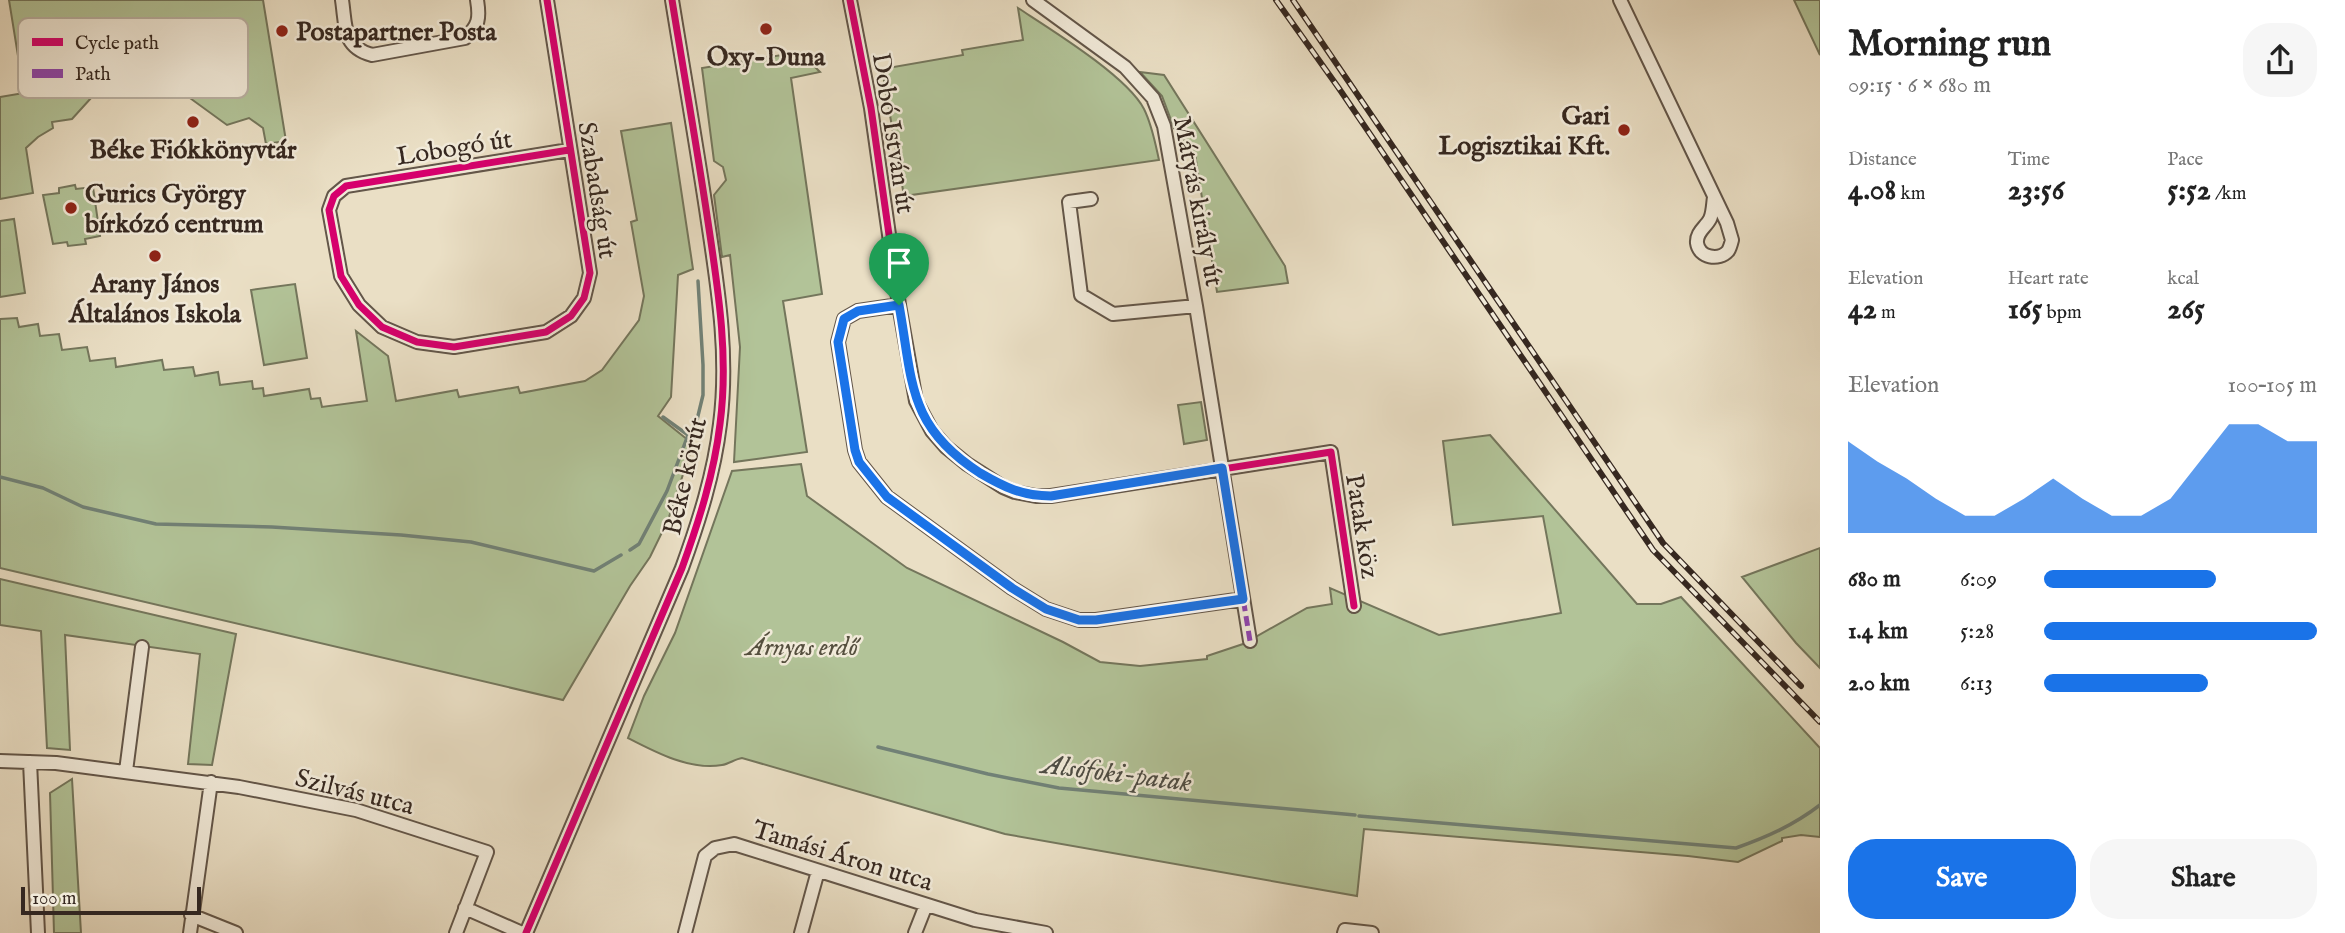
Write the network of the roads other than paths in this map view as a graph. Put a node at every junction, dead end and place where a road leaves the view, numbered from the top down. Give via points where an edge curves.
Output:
1 (342, 0) edge
2 (548, 0) edge
3 (672, 0) edge
4 (850, 0) edge
5 (1033, 0) edge
6 (1620, 0) edge
7 (478, 7) edge
8 (569, 150) junction
9 (346, 186) joint
10 (1714, 197) dead end
11 (1091, 199) dead end
12 (899, 305) junction
13 (1196, 306) junction
14 (1331, 452) joint
15 (1222, 468) junction
16 (1243, 599) junction
17 (1354, 606) dead end
18 (1250, 641) dead end
19 (142, 647) dead end
20 (0, 761) edge
21 (30, 762) junction
22 (126, 771) junction
23 (211, 782) junction
24 (818, 871) junction
25 (926, 905) junction
26 (466, 908) junction
27 (191, 915) junction
28 (1016, 930) edge
29 (1344, 931) edge
30 (38, 933) edge
31 (190, 933) edge
32 (236, 933) edge
33 (456, 933) edge
34 (524, 933) edge
35 (685, 933) edge
36 (801, 933) edge
37 (915, 933) edge
38 (1046, 933) edge
39 (1372, 933) edge

1 - 7 street via 348,40 372,55 465,38 475,29
2 - 8 street, Szabadság út
3 - 34 street, Béke körút via 722,315 720,422 704,506 682,568
4 - 12 street, Dobó István út via 871,108
5 - 13 street, Mátyás király út via 1125,67 1153,98 1164,126
6 - 10 street
8 - 9 street, Lobogó út
8 - 9 street, Szabadság út via 590,273 584,298 571,316 545,331 454,347 416,342 382,327 359,304 341,276 329,210 334,196
11 - 13 street via 1069,202 1082,295 1113,314
12 - 15 street, Dobó István út via 923,418 946,447 1003,487 1023,495 1051,496
12 - 16 street via 858,311 844,319 838,342 855,450 887,497 1012,588 1064,616 1096,620
13 - 15 street, Mátyás király út
14 - 15 street, Dobó István út
14 - 17 street, Patak köz
15 - 16 street, Mátyás király út
16 - 18 street, Mátyás király út
19 - 22 street
20 - 21 street, Szilvás utca
21 - 22 street, Szilvás utca
21 - 30 street
22 - 23 street, Szilvás utca
23 - 26 street, Szilvás utca via 356,810 487,852
23 - 27 street
24 - 25 street, Tamási Áron utca
24 - 35 street, Tamási Áron utca via 734,845 715,848 705,856
24 - 36 street
25 - 28 street, Tamási Áron utca
25 - 37 street
26 - 33 street
26 - 34 street
27 - 31 street
27 - 32 street
28 - 38 street, Tamási Áron utca
29 - 39 street

